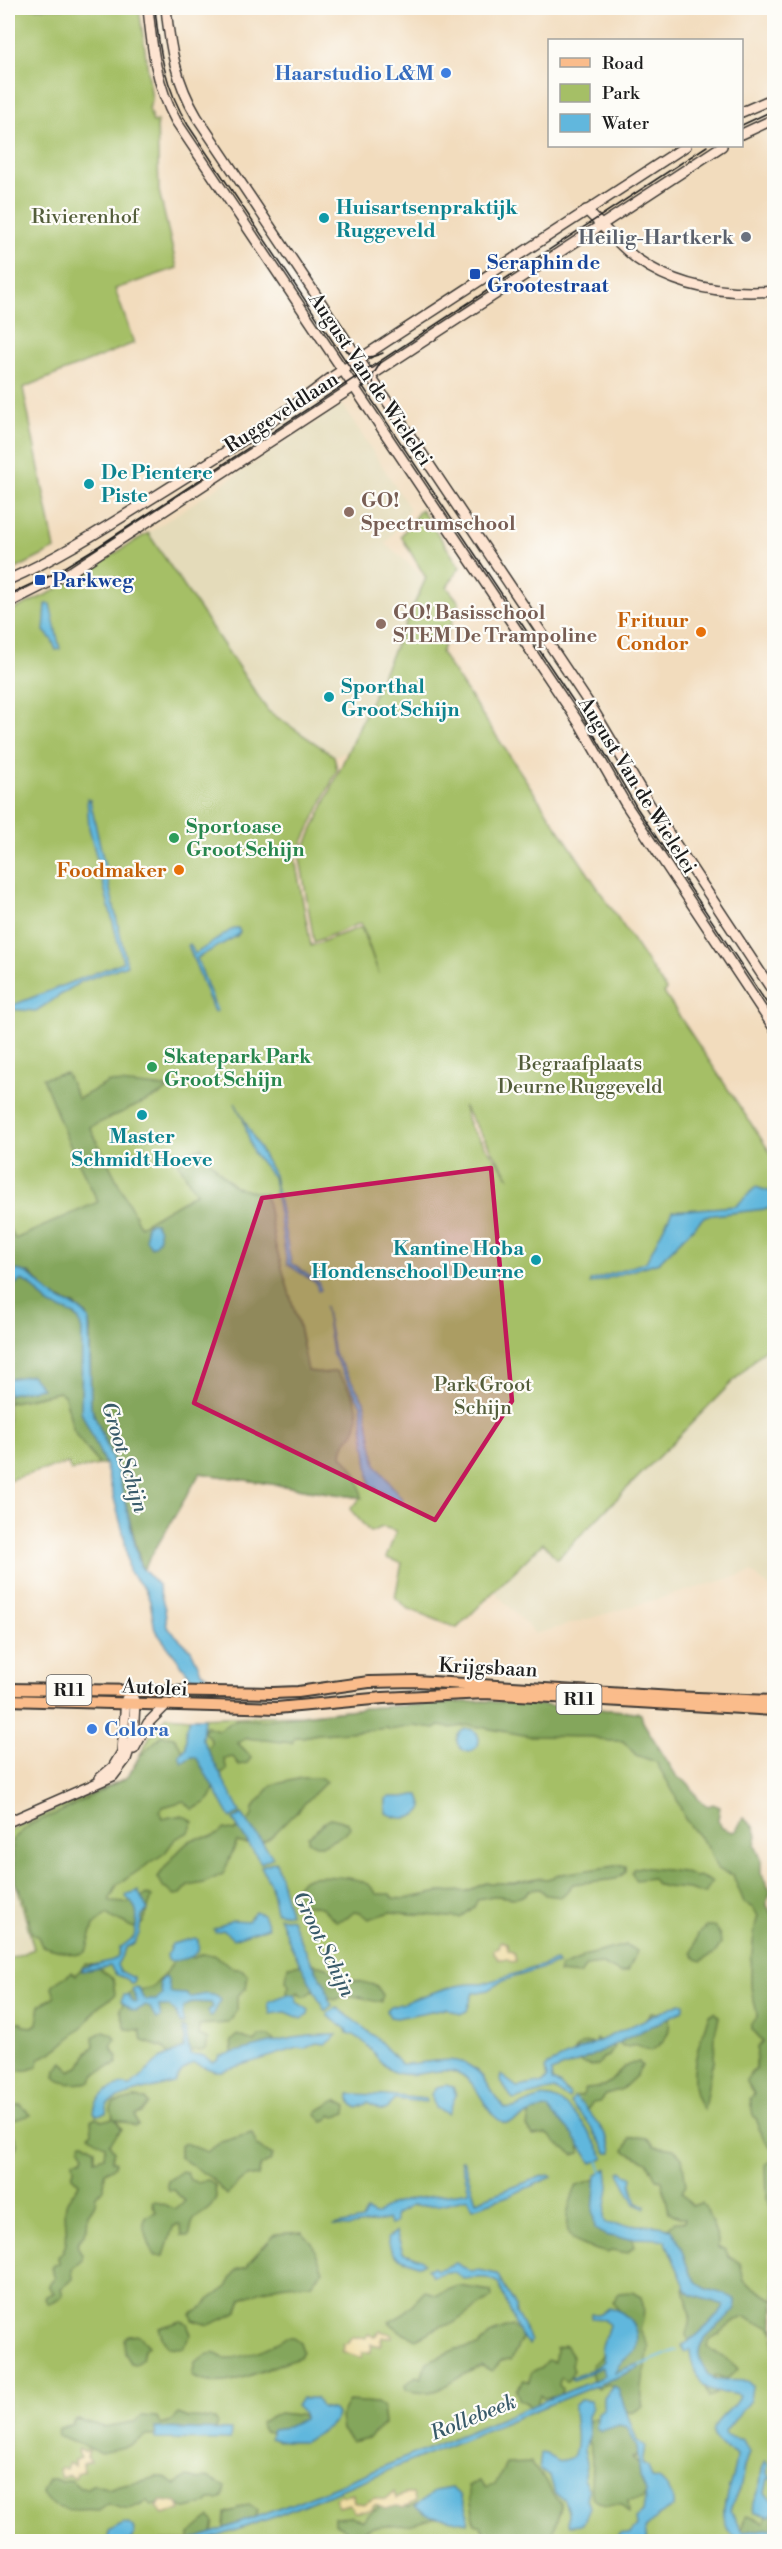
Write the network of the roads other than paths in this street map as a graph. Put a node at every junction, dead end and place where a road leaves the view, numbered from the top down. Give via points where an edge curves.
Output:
1 (148, 8) edge
2 (166, 8) edge
3 (774, 98) edge
4 (743, 111) edge
5 (774, 119) edge
6 (743, 133) edge
7 (684, 147) edge
8 (720, 147) edge
9 (586, 210) junction
10 (600, 225) junction
11 (774, 291) edge
12 (359, 360) junction
13 (343, 370) junction
14 (369, 376) junction
15 (353, 386) junction
16 (8, 580) edge
17 (8, 603) edge
18 (774, 993) edge
19 (774, 1028) edge
20 (8, 1689) edge
21 (130, 1691) junction
22 (273, 1694) joint
23 (8, 1700) edge
24 (774, 1701) edge
25 (130, 1703) junction
26 (167, 1704) junction
27 (301, 1707) joint
28 (774, 1710) edge
29 (130, 1752) junction
30 (92, 1786) junction
31 (8, 1822) edge

1 - 13 main road, August Van de Wielelei via 156,71 167,104
2 - 12 main road, August Van de Wielelei via 174,68 187,101
3 - 4 main road
5 - 6 main road
7 - 9 main road, Ruggeveldlaan
8 - 10 main road, Ruggeveldlaan
9 - 10 main road
9 - 12 main road, Ruggeveldlaan
10 - 11 main road via 637,259 675,279 716,291
10 - 14 main road, Ruggeveldlaan
12 - 13 main road, Ruggeveldlaan
12 - 14 main road, August Van de Wielelei
13 - 15 main road, August Van de Wielelei
13 - 16 main road, Ruggeveldlaan via 89,539
14 - 15 main road, Ruggeveldlaan
14 - 18 main road, August Van de Wielelei via 594,711 650,805
15 - 17 main road, Ruggeveldlaan via 72,571
15 - 19 main road, August Van de Wielelei via 581,726 625,803
20 - 21 main road, Autolei / R11
21 - 22 main road, Autolei / R11
21 - 25 main road
22 - 24 main road, Krijgsbaan / R11 via 369,1682 416,1681
23 - 25 main road, Autolei / R11
25 - 26 main road, Autolei / R11
25 - 29 main road
25 - 30 main road via 122,1752 113,1767
26 - 27 main road, Autolei / R11
26 - 29 main road via 148,1723
27 - 28 main road, Krijgsbaan / R11 via 485,1693
29 - 30 main road via 114,1776
30 - 31 main road

